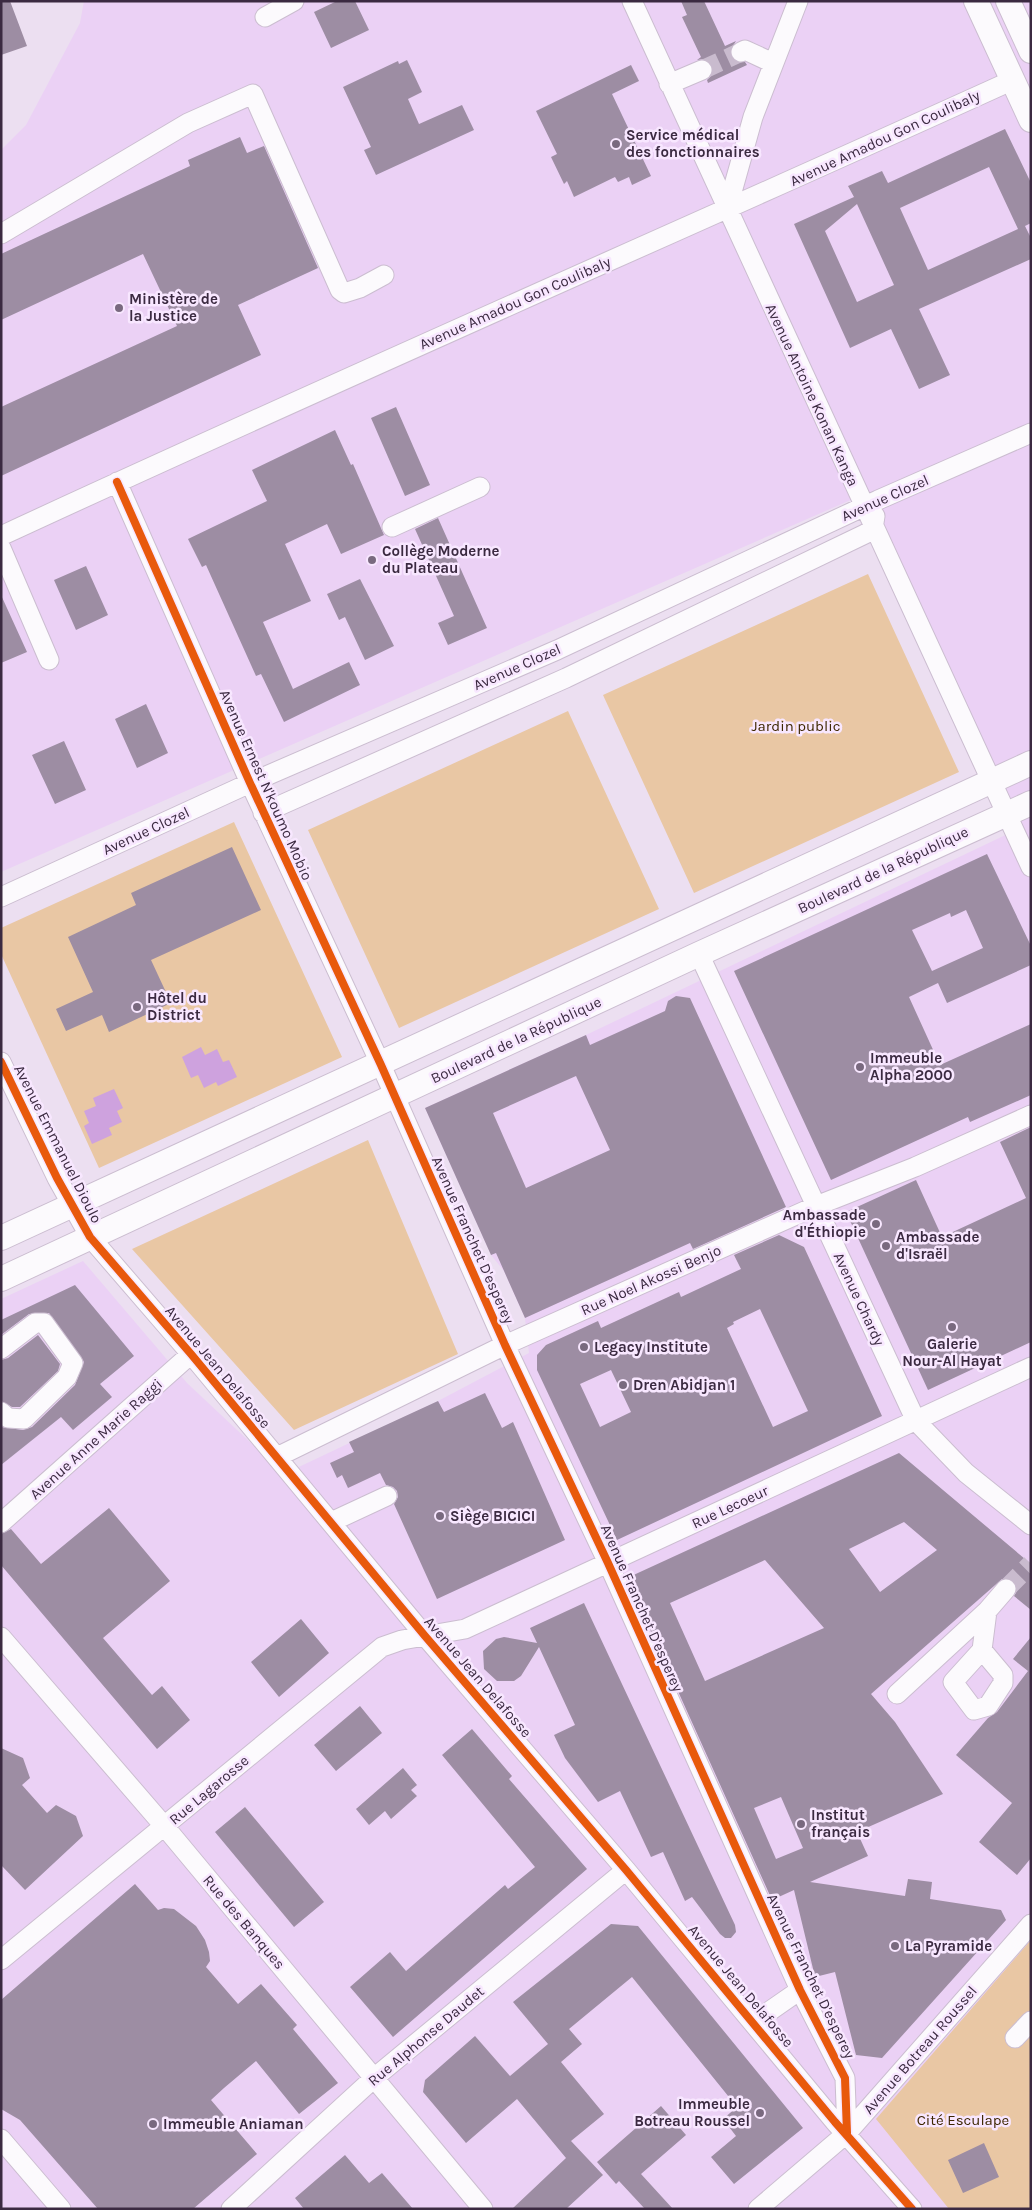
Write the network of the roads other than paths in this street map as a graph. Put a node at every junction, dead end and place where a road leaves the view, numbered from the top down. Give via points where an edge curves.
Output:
1 (294, 1) edge
2 (632, 1) edge
3 (798, 1) edge
4 (976, 1) edge
5 (1008, 1) edge
6 (265, 17) dead end
7 (1031, 51) edge
8 (741, 52) tunnel mouth
9 (773, 63) junction
10 (702, 70) tunnel mouth
11 (1022, 76) edge
12 (669, 84) junction
13 (1031, 120) edge
14 (727, 210) junction
15 (1, 234) edge
16 (384, 275) dead end
17 (1031, 434) edge
18 (117, 482) junction
19 (480, 486) dead end
20 (871, 504) junction
21 (392, 527) dead end
22 (874, 528) junction
23 (1, 536) edge
24 (1, 548) edge
25 (49, 660) dead end
26 (1031, 763) edge
27 (991, 782) junction
28 (250, 783) junction
29 (1031, 803) edge
30 (263, 813) junction
31 (1007, 814) junction
32 (1031, 867) edge
33 (1, 898) edge
34 (699, 954) junction
35 (1, 1062) edge
36 (380, 1065) junction
37 (394, 1097) junction
38 (1031, 1115) edge
39 (73, 1206) junction
40 (816, 1206) junction
41 (1, 1238) edge
42 (90, 1238) junction
43 (1, 1279) edge
44 (505, 1345) junction
45 (1, 1350) edge
46 (191, 1354) junction
47 (1031, 1367) edge
48 (1, 1412) edge
49 (916, 1421) junction
50 (277, 1457) junction
51 (387, 1496) dead end
52 (4, 1514) edge
53 (331, 1522) junction
54 (1031, 1525) edge
55 (608, 1563) junction
56 (1006, 1589) tunnel mouth
57 (987, 1612) junction
58 (425, 1636) junction
59 (1, 1638) edge
60 (982, 1650) dead end
61 (897, 1694) dead end
62 (165, 1827) junction
63 (626, 1870) junction
64 (1031, 1924) edge
65 (1, 1960) edge
66 (800, 1990) junction
67 (1031, 2021) edge
68 (754, 2022) junction
69 (1015, 2038) dead end
70 (374, 2078) junction
71 (847, 2134) junction
72 (1, 2139) edge
73 (61, 2209) edge
74 (231, 2209) edge
75 (483, 2209) edge
76 (758, 2209) edge
77 (912, 2209) edge

1 - 6 street
2 - 12 street, Avenue Antoine Konan Kanga
3 - 9 street
4 - 11 main road
5 - 7 main road
8 - 9 street via 745,50
9 - 14 street via 753,117
10 - 12 street
11 - 13 main road
11 - 14 street, Avenue Amadou Gon Coulibaly
12 - 14 street, Avenue Antoine Konan Kanga
14 - 18 street, Avenue Amadou Gon Coulibaly
14 - 20 street, Avenue Antoine Konan Kanga
15 - 16 street via 188,123 253,94 340,290 344,293 360,288
17 - 20 street, Avenue Clozel
18 - 23 street, Avenue Amadou Gon Coulibaly
18 - 28 street, Avenue Ernest N'koumo Mobio
19 - 21 street
20 - 22 street, Avenue Antoine Konan Kanga
20 - 28 street, Avenue Clozel via 557,650
22 - 27 street, Avenue Antoine Konan Kanga
22 - 30 street via 568,677
24 - 25 street
26 - 27 main road
27 - 31 street, Avenue Antoine Konan Kanga
27 - 36 main road
28 - 30 street, Avenue Ernest N'koumo Mobio
28 - 33 street, Avenue Clozel
29 - 31 main road, Boulevard de la République
30 - 36 street, Avenue Ernest N'koumo Mobio
31 - 32 street, Avenue Antoine Konan Kanga
31 - 34 main road, Boulevard de la République
34 - 37 main road, Boulevard de la République
34 - 40 street, Avenue Chardy
35 - 39 street, Avenue Emmanuel Dioulo
36 - 37 street, Avenue Ernest N'koumo Mobio
36 - 39 main road
37 - 42 main road, Boulevard de la République
37 - 44 street, Avenue Franchet D'esperey
38 - 40 street, Rue Noel Akossi Benjo via 915,1167
39 - 41 main road
39 - 42 street, Avenue Emmanuel Dioulo
40 - 44 street, Rue Noel Akossi Benjo
40 - 49 street, Avenue Chardy
42 - 43 main road, Boulevard de la République
42 - 46 street, Avenue Jean Delafosse
44 - 50 street, Rue Noel Akossi Benjo
44 - 55 street, Avenue Franchet D'esperey
45 - 48 street via 35,1324 44,1323 73,1363 67,1378 24,1419 8,1418
46 - 50 street, Avenue Jean Delafosse
46 - 52 street, Avenue Anne Marie Raggi
47 - 49 street, Rue Lecoeur
49 - 54 street, Avenue Chardy via 966,1473
49 - 55 street, Rue Lecoeur
50 - 53 street, Avenue Jean Delafosse
51 - 53 street
53 - 58 street, Avenue Jean Delafosse
55 - 58 street, Rue Lecoeur via 465,1629
55 - 66 street, Avenue Franchet D'esperey
56 - 57 street
57 - 60 street
57 - 61 street
58 - 62 street, Rue Lagarosse via 382,1647
58 - 63 street, Avenue Jean Delafosse
59 - 62 street, Rue des Banques
62 - 65 street, Rue Lagarosse
62 - 70 street, Rue des Banques
63 - 68 street, Avenue Jean Delafosse
63 - 70 street, Rue Alphonse Daudet
64 - 71 street, Avenue Botreau Roussel
66 - 68 street
66 - 71 street, Avenue Franchet D'esperey via 845,2078
67 - 69 street
68 - 71 street, Avenue Jean Delafosse
70 - 74 street, Rue Alphonse Daudet
70 - 75 street, Rue des Banques
71 - 76 street, Avenue Botreau Roussel
71 - 77 street, Avenue Jean Delafosse
72 - 73 street

